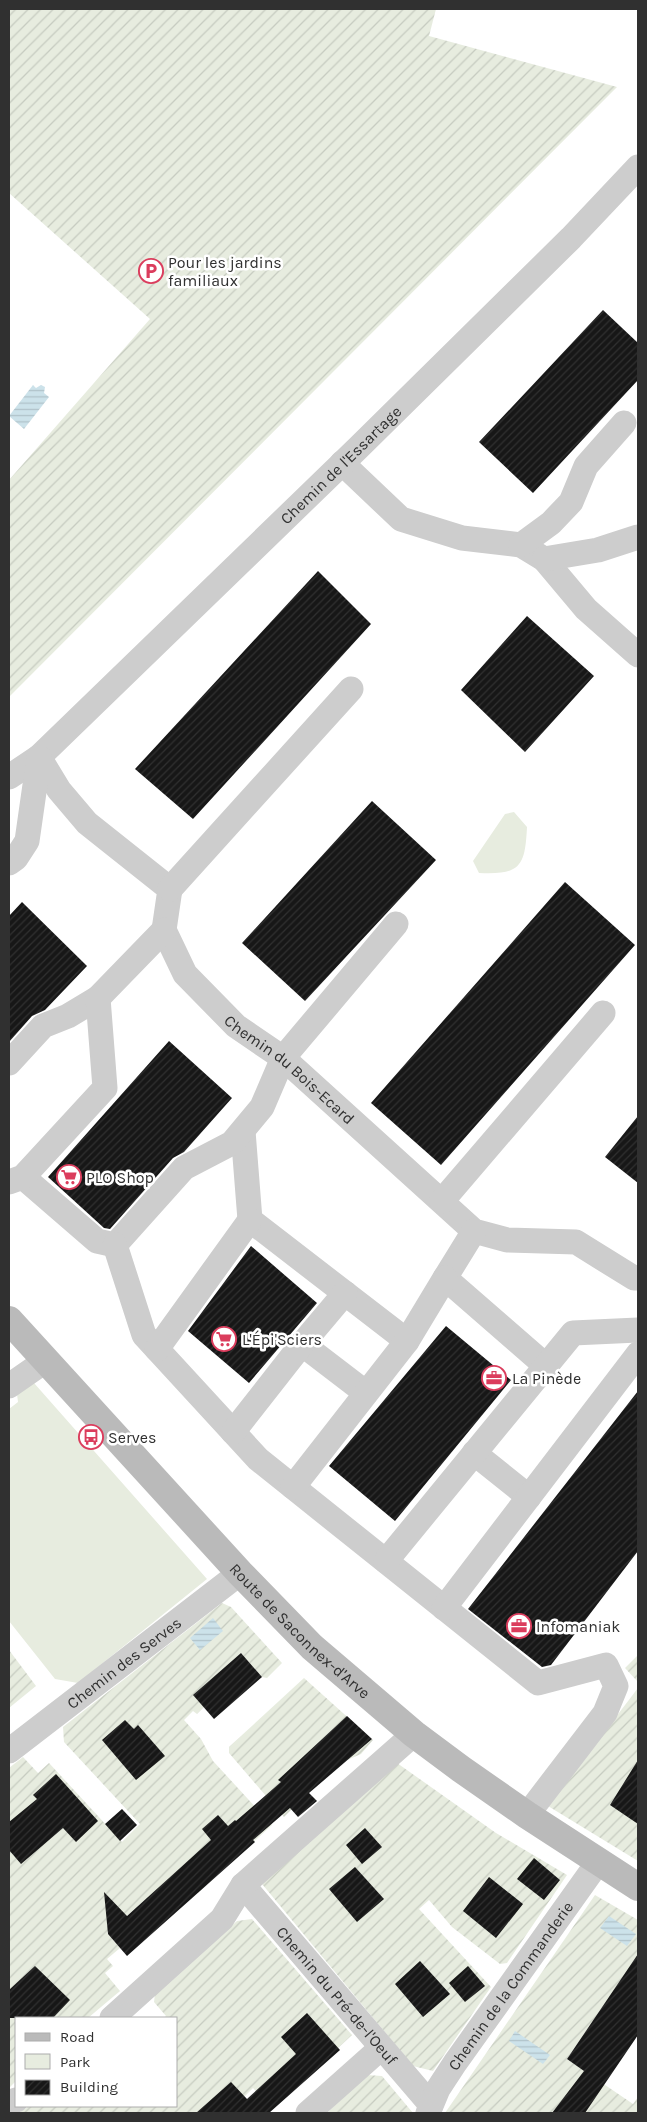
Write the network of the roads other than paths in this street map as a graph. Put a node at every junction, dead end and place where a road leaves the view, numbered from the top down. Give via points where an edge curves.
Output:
1 (638, 167) edge
2 (624, 423) dead end
3 (342, 463) junction
4 (638, 538) edge
5 (521, 545) junction
6 (544, 559) junction
7 (638, 655) edge
8 (351, 688) dead end
9 (39, 757) junction
10 (9, 777) edge
11 (9, 863) edge
12 (170, 889) junction
13 (396, 924) dead end
14 (164, 930) junction
15 (98, 998) junction
16 (603, 1013) dead end
17 (283, 1058) junction
18 (9, 1063) edge
19 (243, 1131) junction
20 (16, 1180) edge
21 (442, 1201) junction
22 (250, 1220) junction
23 (474, 1231) junction
24 (115, 1245) junction
25 (445, 1278) junction
26 (637, 1281) edge
27 (344, 1292) junction
28 (9, 1320) edge
29 (638, 1330) edge
30 (407, 1341) junction
31 (302, 1344) junction
32 (157, 1349) junction
33 (638, 1354) edge
34 (45, 1361) junction
35 (546, 1366) junction
36 (9, 1386) edge
37 (366, 1393) junction
38 (233, 1432) junction
39 (474, 1453) junction
40 (293, 1487) junction
41 (529, 1497) junction
42 (386, 1561) junction
43 (240, 1573) junction
44 (444, 1608) junction
45 (414, 1734) junction
46 (9, 1751) edge
47 (527, 1815) junction
48 (599, 1861) junction
49 (242, 1885) junction
50 (638, 1887) edge
51 (113, 2017) edge
52 (381, 2048) junction
53 (430, 2109) edge
54 (308, 2113) edge

1 - 3 street, Chemin de l'Essartage via 571,238
2 - 5 street via 586,466 571,502 551,524
3 - 5 street via 401,519 462,538
3 - 9 street, Chemin de l'Essartage
4 - 6 street via 598,550
5 - 6 street
6 - 7 street via 586,609
8 - 12 street
9 - 10 street, Chemin de l'Essartage
9 - 11 street via 27,840
9 - 12 street via 59,790 87,823
12 - 14 street
13 - 17 street
14 - 15 street
14 - 17 street, Chemin du Bois-Ecard via 186,974 236,1026
15 - 18 street via 43,1026
15 - 20 street via 105,1088
16 - 21 street
17 - 19 street via 262,1107
17 - 21 street, Chemin du Bois-Ecard
19 - 22 street
19 - 24 street via 232,1144 184,1168
20 - 24 street via 97,1241
21 - 23 street, Chemin du Bois-Ecard
22 - 27 street
22 - 32 street
23 - 25 street
23 - 26 street, Chemin du Bois-Ecard via 507,1240 576,1242
24 - 32 street via 144,1335
25 - 30 street
25 - 35 street
27 - 30 street
27 - 31 street
28 - 34 street, Route de Saconnex-d'Arve
29 - 35 street via 573,1333
30 - 37 street
31 - 37 street
31 - 38 street
32 - 38 street
33 - 41 street
34 - 36 street
34 - 43 street, Route de Saconnex-d'Arve
35 - 39 street
37 - 40 street
38 - 40 street via 258,1459
39 - 41 street
39 - 42 street
40 - 42 street
41 - 44 street
42 - 44 street
43 - 45 street, Route de Saconnex-d'Arve via 312,1647
43 - 46 street, Chemin des Serves
44 - 47 street via 538,1683 606,1665 616,1686 605,1713
45 - 47 street, Route de Saconnex-d'Arve
45 - 49 street
47 - 48 street, Route de Saconnex-d'Arve
48 - 50 street, Route de Saconnex-d'Arve
48 - 53 street, Chemin de la Commanderie via 455,2063
49 - 51 street via 222,1919
49 - 52 street, Chemin du Pré-de-l'Oeuf
52 - 53 street, Chemin du Pré-de-l'Oeuf
52 - 54 street

